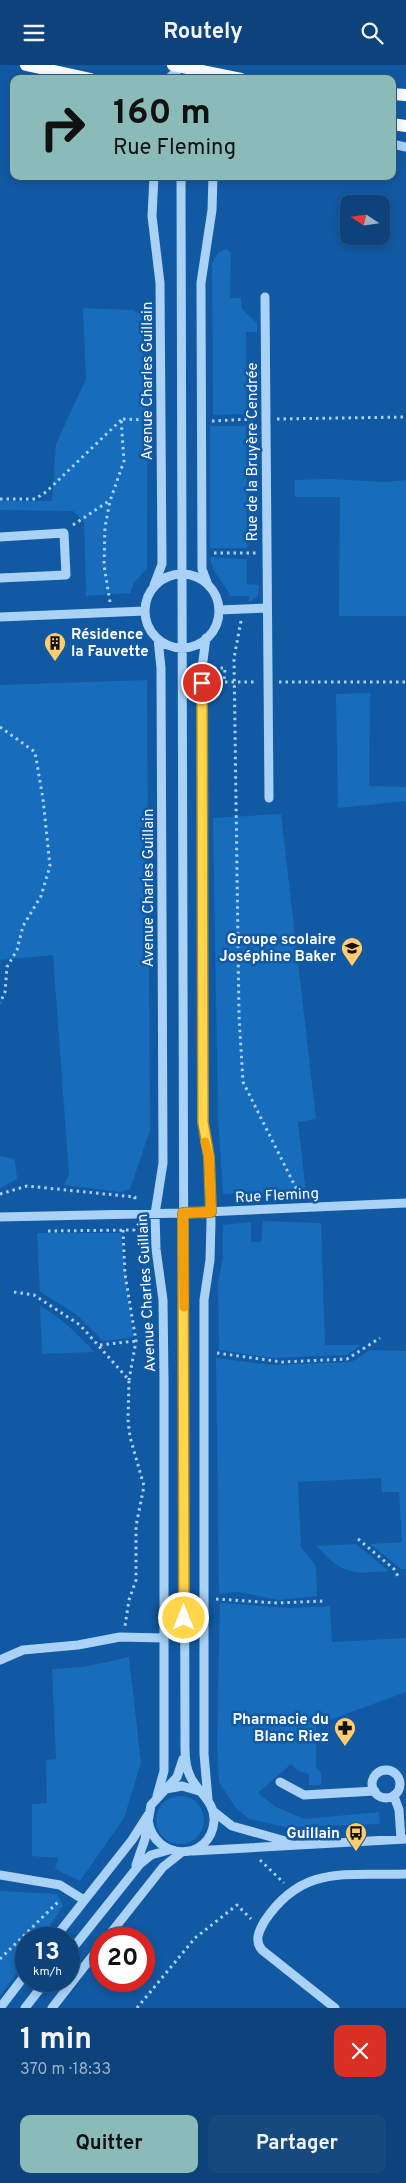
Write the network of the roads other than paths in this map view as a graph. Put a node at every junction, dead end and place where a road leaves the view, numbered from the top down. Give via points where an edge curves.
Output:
1 (26, 65) edge
2 (180, 68) edge
3 (72, 75) edge
4 (208, 75) edge
5 (154, 180) edge
6 (181, 180) edge
7 (213, 180) edge
8 (265, 297) dead end
9 (0, 537) edge
10 (181, 573) junction
11 (0, 577) edge
12 (154, 585) junction
13 (208, 585) junction
14 (267, 608) junction
15 (218, 610) junction
16 (144, 611) junction
17 (0, 617) edge
18 (206, 638) junction
19 (158, 639) junction
20 (181, 648) junction
21 (269, 798) dead end
22 (406, 1203) edge
23 (211, 1212) junction
24 (183, 1213) junction
25 (155, 1214) junction
26 (0, 1217) edge
27 (164, 1638) junction
28 (0, 1660) edge
29 (185, 1748) junction
30 (280, 1781) dead end
31 (166, 1789) junction
32 (375, 1791) junction
33 (202, 1793) junction
34 (394, 1795) junction
35 (157, 1796) junction
36 (209, 1801) junction
37 (213, 1811) junction
38 (148, 1818) junction
39 (403, 1839) edge
40 (299, 1844) junction
41 (169, 1850) junction
42 (185, 1852) junction
43 (406, 1874) edge
44 (0, 1875) edge
45 (128, 1878) junction
46 (84, 1900) junction
47 (63, 1927) edge
48 (116, 1927) edge
49 (80, 1939) edge
50 (90, 1959) edge
51 (15, 1988) edge
52 (37, 1992) edge
53 (0, 2008) edge
54 (25, 2008) edge
55 (52, 2008) edge
56 (335, 2008) edge

1 - 3 main road
2 - 4 main road
5 - 12 street, Avenue Charles Guillain via 152,216 160,283 162,564
6 - 10 street
7 - 13 street via 212,210 201,283 202,569
8 - 14 street, Rue de la Bruyère Cendrée
9 - 11 street via 64,533 66,575
10 - 12 street
10 - 13 street via 193,575
10 - 20 street
12 - 16 street, Avenue Charles Guillain
13 - 15 street
14 - 15 street
14 - 21 street, Rue de la Bruyère Cendrée
15 - 18 street via 216,625
16 - 17 street
16 - 19 street via 147,624
18 - 20 street
18 - 23 street via 202,668 203,1104
19 - 20 street
19 - 25 street, Avenue Charles Guillain via 161,668 163,1163
20 - 24 street
22 - 23 street, Rue Fleming
23 - 24 street, Rue Fleming
23 - 36 street via 203,1351 204,1754
24 - 25 street, Rue Fleming
24 - 29 street
25 - 26 street, Rue Fleming
25 - 27 street, Avenue Charles Guillain via 163,1300
27 - 28 street via 123,1637 23,1650
27 - 35 street, Avenue Charles Guillain via 164,1771
29 - 31 street via 180,1771
29 - 33 street via 187,1770
30 - 32 street via 304,1795
31 - 33 street via 187,1786
31 - 35 street
32 - 34 street via 384,1797
32 - 34 street via 374,1778 380,1771 389,1770 399,1779 399,1788
33 - 36 street
34 - 39 street
35 - 38 street
36 - 37 street
37 - 40 street via 232,1826
37 - 42 street via 209,1837 202,1845
38 - 41 street via 156,1841
38 - 45 street via 143,1847
38 - 46 street
39 - 40 street
40 - 42 street
41 - 42 street
41 - 45 street via 151,1855
42 - 48 street via 163,1867
43 - 56 street via 313,1879 292,1890 260,1928 257,1942 262,1950
44 - 46 street via 60,1885
45 - 49 street
46 - 47 street
50 - 55 street
51 - 53 street
52 - 54 street

